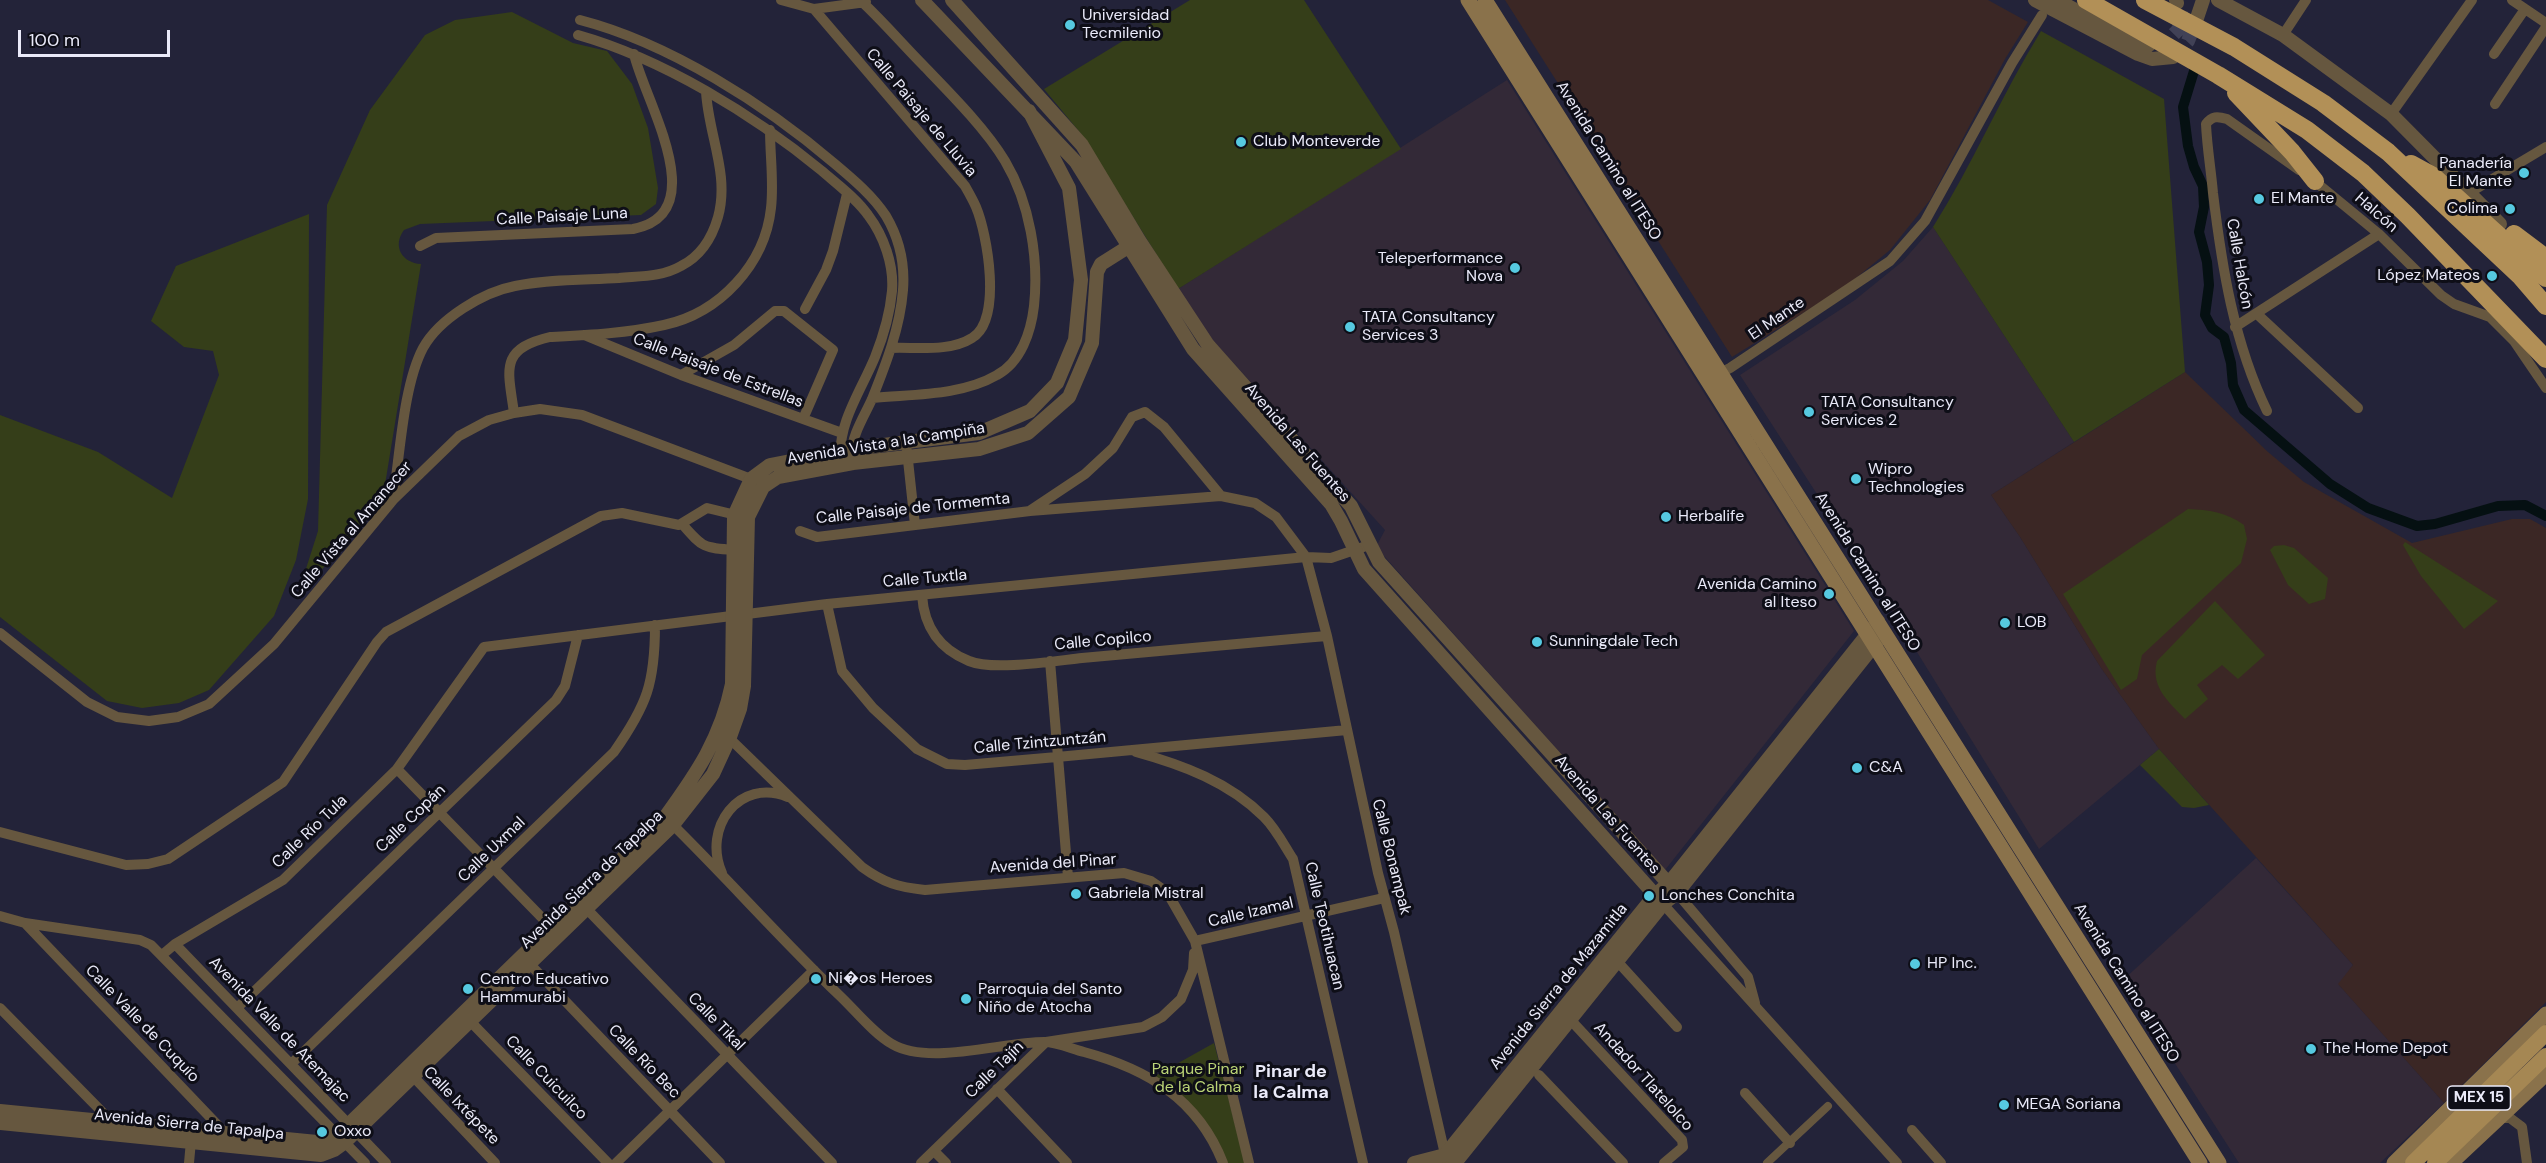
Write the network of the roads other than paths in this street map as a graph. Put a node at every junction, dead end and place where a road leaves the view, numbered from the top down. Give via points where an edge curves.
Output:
1 (781, 0) edge
2 (922, 0) edge
3 (952, 0) edge
4 (1468, 0) edge
5 (1485, 0) edge
6 (2035, 0) edge
7 (2057, 0) edge
8 (2086, 0) edge
9 (2145, 0) edge
10 (2203, 0) edge
11 (2218, 0) edge
12 (2306, 0) edge
13 (2472, 0) edge
14 (2512, 0) edge
15 (864, 1) edge
16 (847, 2) edge
17 (814, 9) junction
18 (2525, 9) junction
19 (2042, 15) dead end
20 (2197, 18) tunnel mouth
21 (580, 20) dead end
22 (2546, 25) edge
23 (578, 35) dead end
24 (2283, 35) junction
25 (633, 38) junction
26 (2149, 45) dead end
27 (2494, 54) dead end
28 (634, 56) junction
29 (2174, 57) dead end
30 (2218, 75) junction
31 (706, 91) junction
32 (2495, 104) dead end
33 (1029, 111) junction
34 (2391, 114) junction
35 (2210, 118) joint
36 (770, 130) junction
37 (2546, 147) edge
38 (2315, 181) junction
39 (2469, 193) junction
40 (847, 194) junction
41 (2500, 224) joint
42 (2379, 234) junction
43 (1133, 243) junction
44 (420, 246) dead end
45 (2536, 266) edge
46 (2546, 278) edge
47 (2546, 304) edge
48 (805, 309) dead end
49 (2257, 314) junction
50 (894, 316) junction
51 (2235, 327) junction
52 (584, 335) junction
53 (2514, 341) junction
54 (891, 348) junction
55 (2546, 361) edge
56 (681, 375) junction
57 (1714, 376) junction
58 (2546, 388) edge
59 (873, 398) junction
60 (2358, 408) dead end
61 (2267, 411) dead end
62 (514, 413) junction
63 (803, 419) junction
64 (842, 433) junction
65 (907, 450) junction
66 (847, 457) junction
67 (757, 483) junction
68 (1221, 496) junction
69 (393, 500) junction
70 (1030, 511) junction
71 (741, 517) junction
72 (683, 525) junction
73 (915, 525) junction
74 (800, 531) dead end
75 (1369, 545) junction
76 (734, 550) junction
77 (1353, 550) junction
78 (1306, 557) junction
79 (922, 595) junction
80 (827, 604) junction
81 (740, 614) junction
82 (655, 625) junction
83 (1881, 626) junction
84 (0, 633) edge
85 (578, 634) junction
86 (1327, 636) junction
87 (1871, 641) junction
88 (484, 647) joint
89 (1050, 661) junction
90 (1347, 730) junction
91 (724, 734) junction
92 (1130, 750) junction
93 (1058, 757) junction
94 (397, 769) junction
95 (794, 800) junction
96 (439, 812) junction
97 (669, 821) junction
98 (0, 832) edge
99 (494, 868) junction
100 (1068, 877) junction
101 (724, 878) junction
102 (1673, 888) junction
103 (1384, 898) junction
104 (1659, 900) junction
105 (583, 905) junction
106 (0, 916) edge
107 (1306, 916) junction
108 (24, 923) junction
109 (551, 927) junction
110 (1195, 941) junction
111 (175, 944) junction
112 (162, 955) junction
113 (526, 960) junction
114 (1617, 961) junction
115 (814, 970) junction
116 (1756, 1006) junction
117 (0, 1008) edge
118 (237, 1008) junction
119 (2546, 1014) edge
120 (1566, 1015) junction
121 (467, 1018) junction
122 (1677, 1027) dead end
123 (2546, 1034) edge
124 (1046, 1042) junction
125 (727, 1055) junction
126 (2546, 1056) edge
127 (291, 1064) junction
128 (410, 1073) junction
129 (2546, 1074) edge
130 (1539, 1075) dead end
131 (997, 1089) junction
132 (1745, 1093) dead end
133 (1828, 1106) dead end
134 (0, 1111) edge
135 (670, 1111) junction
136 (2499, 1118) junction
137 (111, 1121) junction
138 (0, 1123) edge
139 (352, 1128) junction
140 (1912, 1130) dead end
141 (226, 1134) junction
142 (341, 1138) junction
143 (191, 1140) junction
144 (1790, 1143) junction
145 (239, 1146) junction
146 (934, 1150) junction
147 (1449, 1160) edge
148 (189, 1163) edge
149 (365, 1163) edge
150 (386, 1163) edge
151 (495, 1163) edge
152 (608, 1163) edge
153 (616, 1163) edge
154 (720, 1163) edge
155 (832, 1163) edge
156 (921, 1163) edge
157 (946, 1163) edge
158 (1066, 1163) edge
159 (1223, 1163) edge
160 (1249, 1163) edge
161 (1363, 1163) edge
162 (1414, 1163) edge
163 (1623, 1163) edge
164 (1664, 1163) edge
165 (1767, 1163) edge
166 (1897, 1163) edge
167 (1941, 1163) edge
168 (2200, 1163) edge
169 (2219, 1163) edge
170 (2394, 1163) edge
171 (2413, 1163) edge
172 (2435, 1163) edge
173 (2451, 1163) edge
174 (2527, 1163) edge

1 - 17 street
2 - 33 street, Avenida Las Fuentes
3 - 43 street, Avenida Las Fuentes via 1082,145
4 - 57 main road, Avenida Camino al ITESO
5 - 57 main road, Avenida Camino al ITESO
6 - 29 street via 2138,54 2152,59
7 - 26 street via 2123,36
8 - 30 highway
9 - 45 highway via 2244,53 2323,103
10 - 20 street
11 - 24 street
12 - 24 street
13 - 34 street
14 - 18 street
15 - 16 street
15 - 59 street via 945,88 1005,161 1025,210 1036,288 1028,334 1009,367 996,376 947,391
16 - 17 street
17 - 54 street, Calle Paisaje de Lluvia via 965,186 984,232 989,303 984,325 975,337 947,346
18 - 22 street
18 - 27 street
19 - 57 street, El Mante via 1925,221 1890,261
21 - 25 street
22 - 32 street
23 - 28 street
24 - 34 street
25 - 28 street, Calle Paisaje Luna
25 - 50 street via 701,72 775,117 824,154 873,199 887,218 904,269
28 - 31 street
28 - 44 street, Calle Paisaje Luna via 668,156 671,194 659,217 649,225 633,229 436,238
30 - 38 highway
30 - 55 highway via 2307,130 2363,173
31 - 36 street
31 - 69 street via 722,194 711,236 700,252 681,266 658,275 514,286 458,311 422,350 410,387
33 - 43 street, Avenida Las Fuentes via 1076,162
33 - 65 street, Avenida Vista a la Campiña via 1069,189 1081,280 1075,340 1057,383 1030,411 979,433
34 - 39 street
35 - 38 street, Halcón via 2227,119
35 - 51 street, Calle Halcón via 2206,133
36 - 40 street
36 - 52 street via 772,188 767,229 759,253 742,278 723,296 688,318 664,325
37 - 39 street
38 - 42 street, Halcón
39 - 41 street
40 - 48 street via 833,251
40 - 50 street via 867,213 885,244
41 - 45 highway
42 - 49 street
42 - 53 street, Halcón via 2441,295 2490,317
43 - 65 street, Avenida Vista a la Campiña via 1101,264 1097,272 1092,343 1069,397 1028,433 979,449
43 - 75 street, Avenida Las Fuentes via 1208,345 1351,506
43 - 77 street, Avenida Las Fuentes via 1193,350 1331,504
45 - 46 highway
45 - 47 highway
49 - 51 street
49 - 60 street
50 - 54 street
50 - 64 street
51 - 61 street, Calle Halcón via 2253,383
52 - 56 street, Calle Paisaje de Estrellas
52 - 62 street via 532,341 512,357 508,369
53 - 55 highway
53 - 58 street, Halcón
54 - 59 street
56 - 63 street, Calle Paisaje de Estrellas
56 - 63 street via 734,345 775,311 784,311 833,350
57 - 83 main road, Avenida Camino al ITESO
57 - 87 main road, Avenida Camino al ITESO
59 - 66 street
62 - 67 street, Calle Vista al Amanecer via 540,410 582,415
62 - 69 street, Calle Vista al Amanecer via 475,426 459,436
63 - 64 street, Calle Paisaje de Estrellas
64 - 66 street
65 - 66 street, Avenida Vista a la Campiña
65 - 73 street
66 - 67 street, Avenida Vista a la Campiña
67 - 71 street, Avenida Sierra de Tapalpa
68 - 70 street, Calle Paisaje de Tormemta
68 - 70 street, Calle Paisaje de Tormemta via 1164,427 1145,412 1132,417 1113,448 1085,474
68 - 78 street, Calle Paisaje de Tormemta via 1255,503 1276,517
69 - 84 street, Calle Vista al Amanecer via 274,644 209,704 178,717 149,721 117,717 87,702
70 - 73 street, Calle Paisaje de Tormemta
71 - 72 street via 707,508
71 - 76 street, Avenida Sierra de Tapalpa
71 - 81 street, Avenida Sierra de Tapalpa
72 - 76 street via 700,544
72 - 98 street via 622,513 601,516 386,632 283,782 168,859 126,865
73 - 74 street, Calle Paisaje de Tormemta via 817,537
75 - 77 street, Calle Tuxtla
75 - 102 street, Avenida Las Fuentes via 1379,562
76 - 81 street, Avenida Sierra de Tapalpa
77 - 78 street, Calle Tuxtla via 1331,558
77 - 104 street, Avenida Las Fuentes via 1364,569
78 - 79 street, Calle Tuxtla
78 - 86 street, Calle Bonampak
79 - 80 street, Calle Tuxtla
79 - 89 street, Calle Copilco via 931,631 945,648 956,654 984,665
80 - 81 street, Calle Tuxtla
80 - 93 street, Calle Tzintzuntzán via 842,671 873,708 917,749 947,764
81 - 82 street, Calle Tuxtla
81 - 91 street, Avenida Sierra de Tapalpa via 744,686
82 - 85 street, Calle Tuxtla
82 - 99 street, Calle Uxmal via 653,675 634,723 614,752
83 - 87 street, Avenida Sierra de Mazamitla
83 - 169 main road, Avenida Camino al ITESO
85 - 88 street, Calle Tuxtla
85 - 96 street, Calle Copán via 565,686 556,700
86 - 89 street, Calle Copilco
86 - 90 street, Calle Bonampak
87 - 102 street, Avenida Sierra de Mazamitla
87 - 168 main road, Avenida Camino al ITESO
88 - 94 street, Calle Río Tula
89 - 93 street
90 - 92 street, Calle Tzintzuntzán
90 - 103 street, Calle Bonampak
91 - 95 street, Avenida del Pinar
91 - 97 street, Avenida Sierra de Tapalpa via 713,774
92 - 93 street, Calle Tzintzuntzán
92 - 107 street, Calle Teotihuacan via 1207,776 1264,817 1293,859
93 - 100 street
94 - 96 street
94 - 111 street, Calle Río Tula via 283,880
95 - 100 street, Avenida del Pinar via 862,867 881,881 903,888 925,890
95 - 101 street via 777,793 752,796 727,812 717,842
96 - 99 street
96 - 118 street, Calle Copán
97 - 101 street
97 - 105 street, Avenida Sierra de Tapalpa
99 - 109 street
99 - 127 street, Calle Uxmal
100 - 110 street, Avenida del Pinar via 1124,873 1160,885 1173,899
101 - 115 street
102 - 104 street, Avenida Sierra de Mazamitla
102 - 116 street, Avenida Las Fuentes via 1748,977
103 - 107 street, Calle Izamal
103 - 147 street, Calle Bonampak
104 - 114 street, Avenida Sierra de Mazamitla
104 - 116 street, Avenida Las Fuentes
104 - 120 street, Avenida Sierra de Mazamitla
105 - 109 street, Avenida Sierra de Tapalpa
105 - 113 street, Avenida Sierra de Tapalpa
105 - 125 street, Calle Tikal
106 - 108 street
107 - 110 street, Calle Izamal
107 - 161 street, Calle Teotihuacan
108 - 112 street via 140,940
108 - 141 street, Calle Valle de Cuquío
109 - 113 street, Avenida Sierra de Tapalpa
110 - 124 street, Calle Tajín via 1185,990 1162,1017 1143,1027
110 - 160 street, Avenida del Pinar
111 - 112 street, Calle Río Tula
111 - 118 street, Avenida Valle de Atemajac
112 - 142 street, Avenida Valle de Atemajac
113 - 121 street, Avenida Sierra de Tapalpa
113 - 135 street, Calle Río Bec
114 - 120 street, Avenida Sierra de Mazamitla
114 - 122 street
115 - 124 street via 889,1043 905,1050 930,1053
115 - 125 street
116 - 166 street, Avenida Las Fuentes
117 - 137 street
118 - 127 street, Avenida Valle de Atemajac
119 - 170 main road
120 - 147 street, Avenida Sierra de Mazamitla
120 - 164 street, Andador Tlatelolco via 1682,1140 1683,1147
121 - 128 street, Avenida Sierra de Tapalpa
121 - 152 street, Calle Cuicuilco
123 - 171 main road, MEX 15
124 - 131 street, Calle Tajín
124 - 159 street via 1115,1061 1168,1089 1201,1123
125 - 135 street
125 - 155 street, Calle Tikal
126 - 172 main road, MEX 15
127 - 139 street, Avenida Valle de Atemajac
128 - 139 street, Avenida Sierra de Tapalpa
128 - 151 street, Calle Ixtépete
129 - 136 main road
130 - 163 street
131 - 146 street, Calle Tajín
131 - 158 street
132 - 144 street
133 - 144 street
134 - 137 street, Avenida Sierra de Tapalpa
135 - 153 street
135 - 154 street, Calle Río Bec
136 - 173 main road
136 - 174 street via 2510,1118 2522,1127
137 - 141 street, Avenida Sierra de Tapalpa
138 - 143 street, Avenida Sierra de Tapalpa
139 - 142 street, Avenida Sierra de Tapalpa
139 - 150 street, Avenida Valle de Atemajac
140 - 167 street
141 - 142 street, Avenida Sierra de Tapalpa via 317,1142
141 - 145 street, Calle Valle de Cuquío
142 - 145 street, Avenida Sierra de Tapalpa via 334,1150 321,1155
142 - 149 street, Avenida Valle de Atemajac
143 - 145 street, Avenida Sierra de Tapalpa
143 - 148 street
144 - 165 street
146 - 156 street, Calle Tajín
146 - 157 street
147 - 162 street

